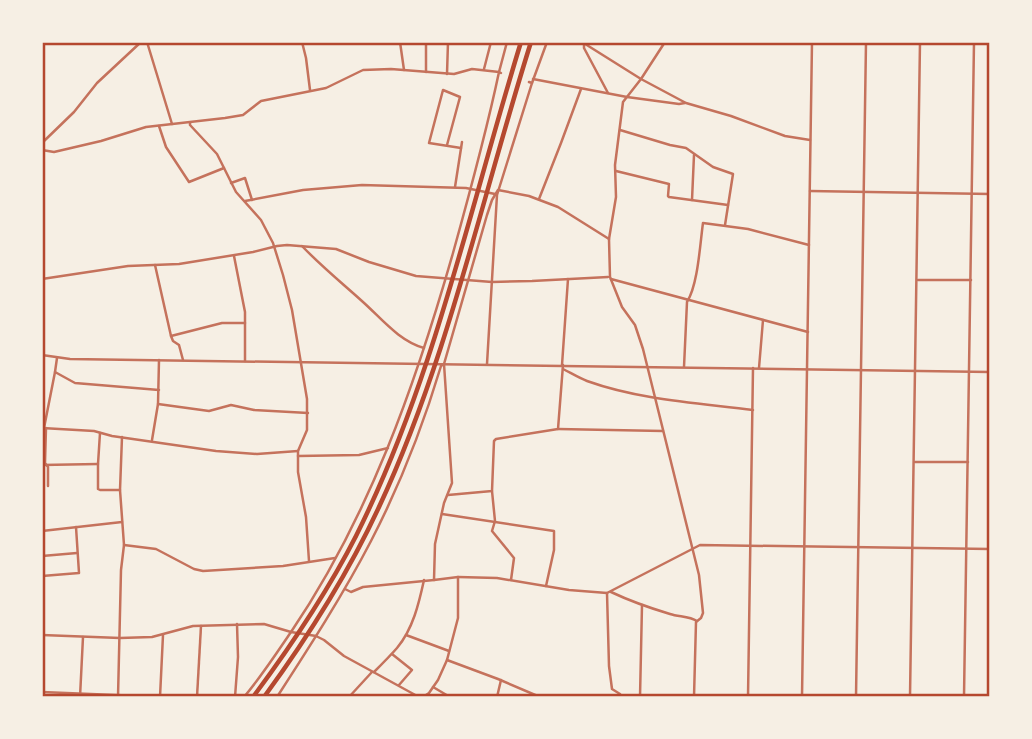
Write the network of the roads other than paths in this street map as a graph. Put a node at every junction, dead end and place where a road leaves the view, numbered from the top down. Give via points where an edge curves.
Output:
1 (141, 42) edge
2 (147, 42) edge
3 (302, 42) edge
4 (400, 42) edge
5 (426, 42) edge
6 (448, 42) edge
7 (491, 42) edge
8 (507, 42) edge
9 (521, 42) edge
10 (531, 42) edge
11 (547, 42) edge
12 (665, 42) edge
13 (812, 42) edge
14 (866, 42) edge
15 (920, 42) edge
16 (974, 42) edge
17 (583, 43) edge
18 (404, 70) junction
19 (483, 70) junction
20 (426, 72) junction
21 (500, 73) junction
22 (447, 74) junction
23 (642, 79) junction
24 (531, 81) junction
25 (581, 89) junction
26 (310, 92) junction
27 (608, 93) junction
28 (627, 97) junction
29 (686, 103) junction
30 (190, 123) junction
31 (172, 124) junction
32 (159, 125) junction
33 (620, 131) junction
34 (810, 140) junction
35 (463, 142) dead end
36 (42, 143) edge
37 (447, 145) junction
38 (461, 148) junction
39 (42, 149) edge
40 (694, 155) junction
41 (224, 168) junction
42 (616, 171) junction
43 (231, 183) junction
44 (454, 187) junction
45 (471, 189) junction
46 (810, 191) junction
47 (497, 192) junction
48 (863, 192) junction
49 (918, 193) junction
50 (972, 194) junction
51 (990, 194) edge
52 (538, 199) junction
53 (252, 200) junction
54 (244, 201) junction
55 (692, 201) junction
56 (729, 205) junction
57 (487, 215) junction
58 (495, 216) junction
59 (725, 225) junction
60 (609, 239) junction
61 (809, 244) junction
62 (275, 246) junction
63 (302, 246) junction
64 (234, 256) junction
65 (155, 265) junction
66 (446, 278) junction
67 (611, 278) junction
68 (42, 279) edge
69 (568, 279) junction
70 (469, 280) junction
71 (916, 280) junction
72 (971, 280) junction
73 (492, 282) junction
74 (688, 300) junction
75 (762, 320) junction
76 (245, 323) junction
77 (808, 332) junction
78 (171, 336) junction
79 (424, 348) junction
80 (42, 355) edge
81 (57, 358) junction
82 (159, 360) junction
83 (183, 360) junction
84 (245, 361) junction
85 (300, 362) junction
86 (419, 363) junction
87 (444, 364) junction
88 (487, 364) junction
89 (647, 366) junction
90 (563, 367) junction
91 (684, 367) junction
92 (753, 368) junction
93 (759, 368) junction
94 (807, 369) junction
95 (861, 370) junction
96 (915, 371) junction
97 (969, 371) junction
98 (55, 372) junction
99 (990, 372) edge
100 (436, 382) junction
101 (445, 382) junction
102 (159, 390) junction
103 (655, 397) junction
104 (158, 404) junction
105 (753, 410) junction
106 (308, 413) junction
107 (44, 428) edge
108 (558, 429) junction
109 (663, 431) junction
110 (100, 433) junction
111 (122, 437) junction
112 (151, 441) junction
113 (388, 448) junction
114 (298, 451) junction
115 (298, 456) junction
116 (914, 462) junction
117 (968, 463) junction
118 (98, 464) junction
119 (44, 465) edge
120 (376, 477) junction
121 (47, 486) dead end
122 (397, 486) junction
123 (120, 489) junction
124 (492, 491) junction
125 (447, 495) junction
126 (442, 514) junction
127 (122, 522) junction
128 (494, 522) junction
129 (76, 527) junction
130 (42, 531) edge
131 (124, 545) junction
132 (751, 546) junction
133 (805, 547) junction
134 (859, 547) junction
135 (913, 548) junction
136 (692, 549) junction
137 (967, 549) junction
138 (990, 549) edge
139 (77, 553) junction
140 (42, 556) edge
141 (337, 558) junction
142 (309, 561) junction
143 (42, 576) edge
144 (458, 578) junction
145 (434, 579) junction
146 (422, 580) junction
147 (511, 580) junction
148 (546, 586) junction
149 (345, 589) junction
150 (609, 592) junction
151 (642, 605) junction
152 (697, 621) junction
153 (237, 624) junction
154 (201, 625) junction
155 (291, 632) junction
156 (42, 635) edge
157 (163, 635) junction
158 (406, 635) junction
159 (316, 636) junction
160 (83, 637) junction
161 (120, 638) junction
162 (42, 644) edge
163 (449, 652) junction
164 (392, 654) junction
165 (447, 660) junction
166 (373, 672) junction
167 (501, 680) junction
168 (398, 685) junction
169 (433, 687) junction
170 (408, 691) junction
171 (42, 692) edge
172 (80, 695) edge
173 (252, 695) edge
174 (427, 695) edge
175 (118, 696) edge
176 (417, 696) edge
177 (161, 697) edge
178 (197, 697) edge
179 (235, 697) edge
180 (244, 697) edge
181 (266, 697) edge
182 (277, 697) edge
183 (349, 697) edge
184 (403, 697) edge
185 (450, 697) edge
186 (497, 697) edge
187 (540, 697) edge
188 (621, 697) edge
189 (640, 697) edge
190 (694, 697) edge
191 (748, 697) edge
192 (802, 697) edge
193 (856, 697) edge
194 (910, 697) edge
195 (964, 697) edge

1 - 36 street
2 - 31 street
3 - 26 street
4 - 18 street
5 - 20 street
6 - 22 street
7 - 19 street
8 - 21 street
9 - 173 highway via 426,363 381,482 326,590
10 - 181 highway via 438,352 393,475 356,553
11 - 24 street
12 - 23 street
13 - 34 street
14 - 48 street
15 - 49 street
16 - 50 street
17 - 23 street
17 - 27 street
18 - 20 street
18 - 26 street via 363,71
19 - 21 street
19 - 22 street
20 - 22 street
21 - 45 street
23 - 28 street
23 - 29 street
24 - 25 street
24 - 47 street
25 - 27 street
25 - 52 street
26 - 30 street via 261,101 243,114
27 - 28 street
28 - 29 street
28 - 33 street
29 - 34 street
30 - 31 street
30 - 41 street
31 - 32 street
32 - 39 street via 54,152
32 - 41 street via 166,147 189,182
33 - 40 street via 686,148
33 - 42 street
34 - 46 street
35 - 38 street
37 - 37 street via 460,97 443,90 429,143
37 - 38 street
38 - 44 street
40 - 55 street
40 - 56 street via 733,174
41 - 43 street
42 - 55 street via 669,184 668,196
42 - 60 street
43 - 53 street via 246,178
43 - 54 street
44 - 45 street
44 - 53 street via 344,186
45 - 47 street
45 - 66 street
46 - 48 street
46 - 61 street
47 - 52 street
47 - 57 street
47 - 58 street
48 - 49 street
48 - 95 street
49 - 50 street
49 - 71 street
50 - 51 street
50 - 72 street
52 - 60 street
53 - 54 street
54 - 62 street
55 - 56 street
56 - 59 street
57 - 58 street
57 - 70 street
58 - 73 street
59 - 61 street
59 - 74 street via 703,223
60 - 67 street
61 - 77 street
62 - 63 street
62 - 64 street
62 - 85 street
63 - 66 street via 336,249 416,276
63 - 79 street via 381,320 410,344
64 - 65 street
64 - 76 street
65 - 68 street
65 - 78 street
66 - 70 street
66 - 79 street
67 - 69 street
67 - 74 street
67 - 89 street via 638,331
69 - 73 street
69 - 90 street
70 - 73 street
70 - 87 street
71 - 72 street
71 - 96 street
72 - 97 street
73 - 88 street
74 - 75 street
74 - 91 street
75 - 77 street
75 - 93 street
76 - 78 street via 222,323
76 - 84 street
77 - 94 street
78 - 83 street
79 - 86 street
80 - 81 street
81 - 82 street
81 - 98 street
82 - 83 street
82 - 102 street
83 - 84 street
84 - 85 street
85 - 86 street
85 - 106 street
86 - 87 street
86 - 113 street
87 - 88 street
87 - 100 street
87 - 101 street
88 - 90 street
89 - 90 street
89 - 91 street
89 - 103 street
90 - 103 street via 587,380
90 - 108 street
91 - 92 street
92 - 93 street
92 - 105 street
93 - 94 street
94 - 95 street
94 - 133 street
95 - 96 street
95 - 134 street
96 - 97 street
96 - 116 street
97 - 99 street
97 - 117 street
98 - 102 street via 75,383
98 - 107 street
100 - 101 street
100 - 122 street
101 - 125 street via 452,483
102 - 104 street
103 - 105 street
103 - 109 street
104 - 106 street via 209,411 231,405
104 - 112 street
105 - 132 street
106 - 114 street
107 - 110 street
107 - 119 street
108 - 109 street
108 - 124 street via 496,439
109 - 136 street
110 - 111 street
110 - 118 street
111 - 112 street
111 - 123 street
112 - 114 street via 237,453
113 - 115 street
113 - 120 street
114 - 115 street
115 - 142 street
116 - 117 street
116 - 135 street
117 - 137 street
118 - 119 street
118 - 123 street via 99,490
119 - 121 street
120 - 122 street
120 - 141 street
122 - 149 street
123 - 127 street
124 - 125 street
124 - 128 street
125 - 126 street
126 - 128 street
126 - 145 street
127 - 129 street
127 - 131 street
128 - 147 street via 492,531 514,558
128 - 148 street via 554,531
129 - 130 street
129 - 139 street
131 - 142 street via 156,549 203,571
131 - 161 street
132 - 133 street
132 - 136 street via 700,545
132 - 191 street
133 - 134 street
133 - 192 street
134 - 135 street
134 - 193 street
135 - 137 street
135 - 194 street
136 - 150 street
136 - 152 street via 702,602 702,616
137 - 138 street
137 - 195 street
139 - 140 street
139 - 143 street via 79,573
141 - 142 street
141 - 155 street
144 - 145 street
144 - 147 street
144 - 163 street via 458,618
145 - 146 street
146 - 149 street via 351,592
146 - 158 street via 417,610
147 - 148 street
148 - 150 street
149 - 159 street
150 - 151 street
150 - 188 street via 609,666 612,689
151 - 152 street
151 - 189 street
152 - 190 street
153 - 154 street
153 - 155 street via 264,624
153 - 179 street
154 - 157 street
154 - 178 street
155 - 159 street
155 - 173 street
156 - 160 street
156 - 162 street
157 - 161 street
157 - 177 street
158 - 163 street
158 - 164 street
159 - 166 street
159 - 182 street
160 - 161 street
160 - 172 street
161 - 175 street
163 - 165 street
164 - 166 street
164 - 168 street via 412,670
165 - 167 street
165 - 169 street
166 - 168 street
166 - 183 street
167 - 186 street
167 - 187 street
168 - 170 street
169 - 174 street
169 - 185 street
170 - 176 street
170 - 184 street
171 - 172 street
172 - 175 street
173 - 180 street
174 - 176 street
175 - 177 street
176 - 184 street

